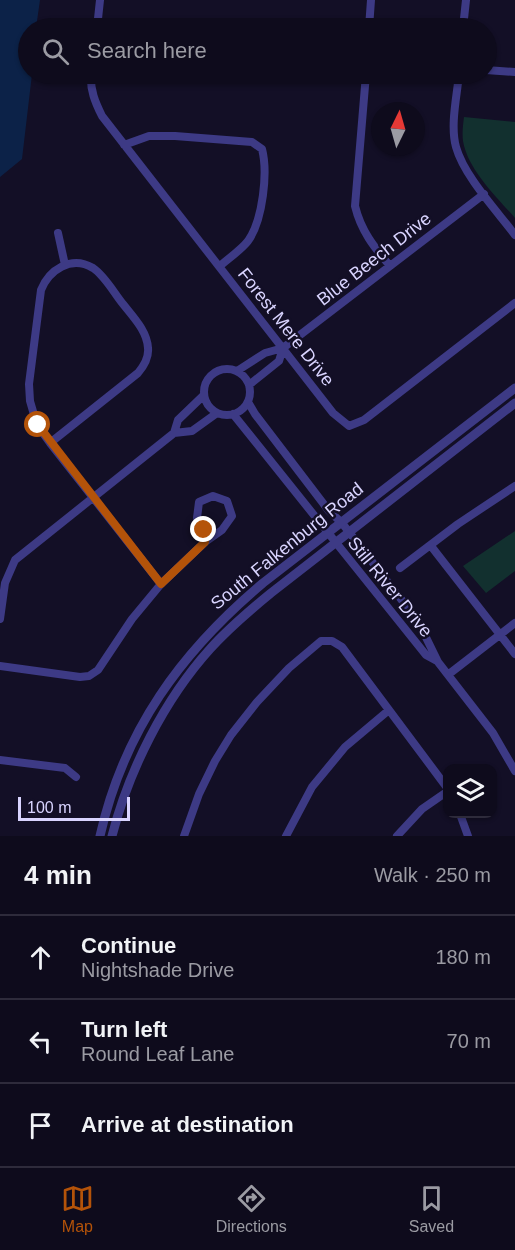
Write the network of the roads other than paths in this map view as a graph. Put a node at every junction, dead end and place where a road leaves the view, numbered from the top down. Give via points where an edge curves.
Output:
1 (100, 0) edge
2 (371, 0) edge
3 (466, 0) edge
4 (98, 18) edge
5 (370, 18) edge
6 (464, 18) edge
7 (497, 71) edge
8 (515, 72) edge
9 (90, 84) edge
10 (365, 84) edge
11 (458, 84) edge
12 (124, 145) junction
13 (484, 194) junction
14 (58, 233) dead end
15 (515, 235) edge
16 (65, 264) junction
17 (220, 266) junction
18 (390, 266) junction
19 (515, 303) edge
20 (283, 348) junction
21 (237, 371) junction
22 (249, 385) junction
23 (515, 388) edge
24 (204, 395) junction
25 (248, 402) junction
26 (515, 403) edge
27 (217, 413) junction
28 (233, 414) junction
29 (174, 433) junction
30 (50, 442) junction
31 (515, 486) edge
32 (93, 497) junction
33 (342, 523) junction
34 (348, 532) junction
35 (327, 533) junction
36 (205, 542) junction
37 (334, 542) junction
38 (430, 546) junction
39 (400, 568) dead end
40 (161, 584) junction
41 (0, 619) edge
42 (515, 623) edge
43 (500, 635) junction
44 (515, 654) edge
45 (438, 662) junction
46 (0, 666) edge
47 (448, 674) junction
48 (389, 710) junction
49 (0, 760) edge
50 (515, 771) edge
51 (76, 777) dead end
52 (443, 784) edge
53 (115, 787) junction
54 (127, 791) junction
55 (443, 793) edge
56 (462, 818) edge
57 (100, 836) edge
58 (112, 836) edge
59 (184, 836) edge
60 (286, 836) edge
61 (397, 836) edge
62 (468, 836) edge

1 - 4 street
2 - 5 street
3 - 6 street
7 - 8 street
9 - 12 street, Forest Mere Drive via 102,117
10 - 18 street via 355,206 368,240
11 - 13 street via 455,145 463,166
12 - 17 street, Forest Mere Drive
12 - 17 street via 149,136 175,136 252,142 262,149 265,161 260,219 248,241
13 - 15 street
13 - 18 street, Blue Beech Drive
14 - 16 street
16 - 30 street via 51,272 41,291 29,384 38,425
16 - 30 street via 84,265 100,274 144,331 149,351 138,374
17 - 20 street, Forest Mere Drive
18 - 20 street, Blue Beech Drive
19 - 20 street, Forest Mere Drive via 364,420 349,426 333,413
20 - 21 street, Blue Beech Drive via 265,353
20 - 22 street, Blue Beech Drive via 279,361
21 - 22 street
21 - 24 street via 223,369 210,375
22 - 25 street
23 - 33 street, South Falkenburg Road
24 - 27 street
24 - 29 street via 178,420
25 - 28 street
25 - 33 street, Still River Drive
26 - 34 street, South Falkenburg Road
27 - 28 street
27 - 29 street via 192,431
28 - 35 street, Still River Drive
29 - 32 street
30 - 32 street
31 - 38 street
32 - 40 street
32 - 41 street via 15,560 5,583
33 - 34 street, Still River Drive
33 - 35 street, South Falkenburg Road
34 - 37 street, South Falkenburg Road
34 - 45 street, Still River Drive via 418,621
35 - 37 street, Still River Drive
35 - 53 street, South Falkenburg Road via 233,608 200,641 157,699
36 - 36 street via 197,518 199,502 213,496 227,501 232,516 222,530
36 - 40 street
37 - 45 street, Still River Drive via 426,655
37 - 54 street, South Falkenburg Road via 241,618 209,650 168,705
38 - 39 street
38 - 43 street
40 - 46 street via 89,676
42 - 43 street
43 - 44 street
43 - 47 street
45 - 47 street, Still River Drive
47 - 50 street, Still River Drive via 493,733
48 - 52 street
48 - 59 street via 342,647 332,641 321,641 281,676 231,735 199,794
48 - 60 street via 345,747 312,787
49 - 51 street via 65,768
53 - 54 street
53 - 57 street, South Falkenburg Road
54 - 58 street, South Falkenburg Road
55 - 61 street
56 - 62 street

